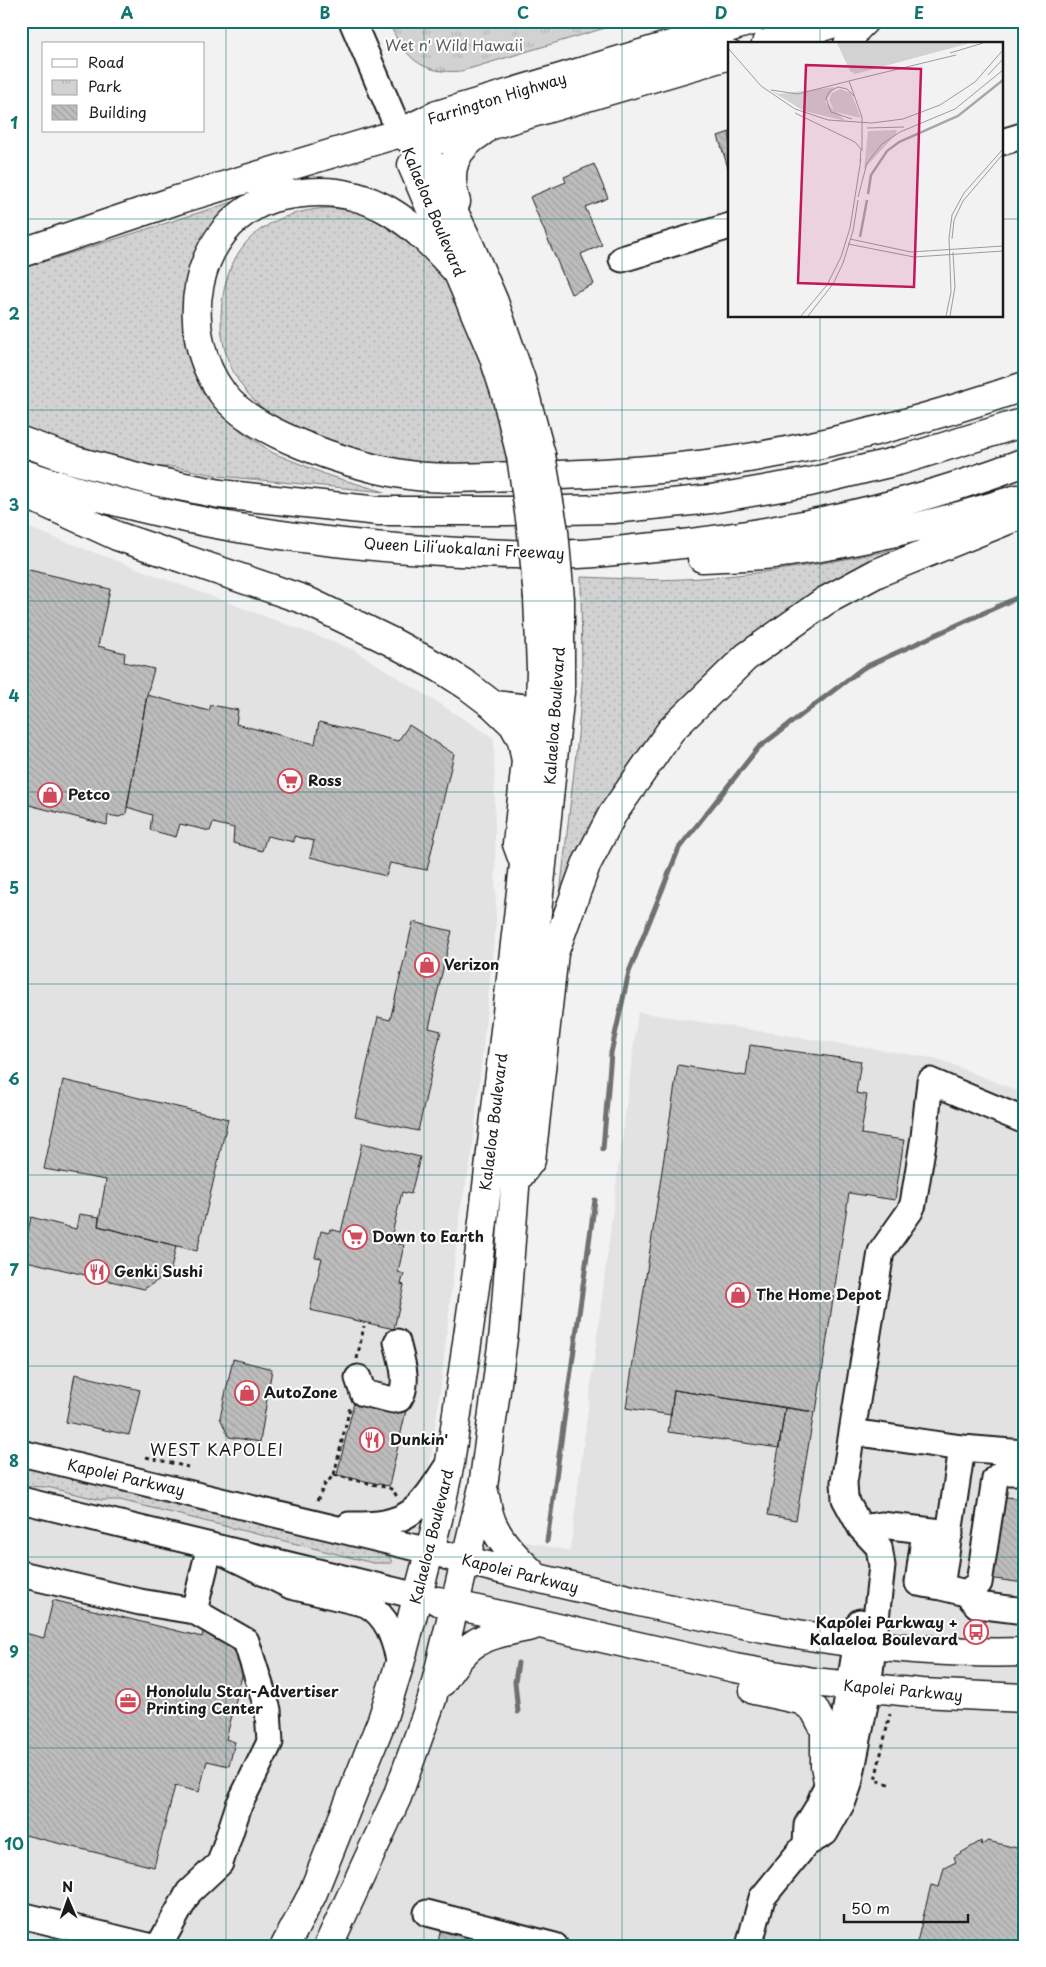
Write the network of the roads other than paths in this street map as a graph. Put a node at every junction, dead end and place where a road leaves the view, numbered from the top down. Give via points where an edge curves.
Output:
1 (352, 21) edge
2 (752, 21) edge
3 (864, 21) edge
4 (832, 28) edge
5 (774, 42) edge
6 (849, 42) edge
7 (728, 56) edge
8 (490, 126) junction
9 (400, 133) junction
10 (1025, 135) edge
11 (1004, 141) edge
12 (728, 227) edge
13 (469, 244) junction
14 (21, 253) edge
15 (622, 260) dead end
16 (460, 275) junction
17 (1025, 386) edge
18 (1025, 422) edge
19 (21, 441) edge
20 (531, 455) junction
21 (1025, 462) edge
22 (21, 473) edge
23 (21, 492) edge
24 (1025, 496) edge
25 (1025, 513) edge
26 (578, 554) junction
27 (549, 599) junction
28 (493, 705) junction
29 (540, 710) junction
30 (524, 863) junction
31 (1025, 1121) edge
32 (517, 1179) junction
33 (397, 1342) dead end
34 (357, 1369) road end
35 (852, 1432) junction
36 (962, 1448) junction
37 (28, 1453) edge
38 (1025, 1453) edge
39 (450, 1463) junction
40 (1025, 1472) edge
41 (483, 1486) junction
42 (21, 1500) edge
43 (318, 1513) junction
44 (861, 1528) junction
45 (937, 1532) junction
46 (210, 1546) junction
47 (429, 1551) junction
48 (466, 1561) junction
49 (21, 1574) edge
50 (537, 1578) junction
51 (966, 1592) junction
52 (418, 1596) junction
53 (455, 1605) junction
54 (194, 1611) junction
55 (1025, 1611) edge
56 (541, 1624) junction
57 (626, 1644) junction
58 (865, 1645) junction
59 (1025, 1652) edge
60 (400, 1663) junction
61 (859, 1688) junction
62 (1025, 1698) edge
63 (432, 1699) junction
64 (828, 1782) junction
65 (806, 1844) junction
66 (427, 1913) dead end
67 (21, 1915) edge
68 (148, 1946) edge
69 (159, 1946) edge
70 (284, 1946) edge
71 (328, 1946) edge
72 (555, 1946) edge
73 (749, 1946) edge

1 - 9 street
2 - 9 main road, Farrington Highway via 437,115
3 - 6 main road
4 - 5 main road
7 - 8 main road, Farrington Highway
8 - 9 main road, Farrington Highway via 444,139
8 - 13 main road via 468,140 456,154 451,173
9 - 13 main road, Kalaeloa Boulevard via 424,149
9 - 14 main road via 177,200
9 - 16 main road, Kalaeloa Boulevard
10 - 11 street
12 - 15 street
13 - 20 main road, Kalaeloa Boulevard via 518,371
16 - 17 main road via 411,224 378,204 334,192 271,198 245,211 226,228 210,252 197,293 196,315 206,364 224,395 247,417 303,445 399,474 450,478 577,475 681,467 792,450 985,400
16 - 20 main road, Kalaeloa Boulevard
18 - 19 main road via 898,461 810,482 613,509 518,511 378,511 220,494 73,460
20 - 27 main road, Kalaeloa Boulevard, bridge via 532,533
21 - 26 main road, Queen Liliʻuokalani Freeway via 933,494 780,531
22 - 26 main road, Queen Liliʻuokalani Freeway via 157,512 346,544 495,554
23 - 28 main road via 117,536 305,600 440,668
24 - 26 main road via 957,518 788,553 637,562
25 - 32 main road via 877,573 825,601 746,657 672,730 612,815 586,865 554,953 531,1160
27 - 29 main road, Kalaeloa Boulevard
27 - 32 main road, Kalaeloa Boulevard via 560,692 534,941
28 - 29 main road
28 - 30 main road via 513,724 522,740 526,761 517,844
29 - 30 main road, Kalaeloa Boulevard
30 - 39 main road, Kalaeloa Boulevard via 478,1266
31 - 35 street via 930,1082 913,1204 881,1252
32 - 41 main road, Kalaeloa Boulevard via 504,1331
33 - 34 street via 404,1377 400,1399 363,1393
35 - 36 street
35 - 44 street via 844,1482 845,1499
36 - 38 street
36 - 45 street
37 - 43 street, Kapolei Parkway
39 - 43 street via 423,1502 409,1515 367,1526
39 - 47 main road, Kalaeloa Boulevard
40 - 51 street via 1002,1472 995,1479 979,1583
41 - 48 main road, Kalaeloa Boulevard
41 - 50 main road via 494,1528
42 - 46 street, Kapolei Parkway
43 - 47 street, Kapolei Parkway
44 - 45 street via 881,1525
44 - 58 street via 880,1547 882,1566
45 - 51 street via 930,1585
46 - 52 street, Kapolei Parkway
46 - 54 street
46 - 60 street via 291,1586 366,1604 389,1627
47 - 48 main road, Kapolei Parkway
47 - 52 main road, Kalaeloa Boulevard
48 - 50 main road, Kapolei Parkway
48 - 53 main road, Kalaeloa Boulevard
49 - 54 street
50 - 58 main road, Kapolei Parkway via 721,1621
51 - 55 street via 977,1605
52 - 53 main road, Kapolei Parkway
52 - 60 main road, Kalaeloa Boulevard
53 - 56 main road, Kapolei Parkway
53 - 63 main road, Kalaeloa Boulevard
54 - 69 street via 246,1641 268,1710 270,1742 239,1805 220,1863 188,1892
56 - 57 main road, Kapolei Parkway
56 - 63 main road via 490,1635 467,1648 455,1661
57 - 61 main road, Kapolei Parkway via 735,1668
57 - 64 main road via 663,1671 801,1700 814,1709 825,1730
58 - 59 main road, Kapolei Parkway
58 - 61 street
60 - 70 main road, Kalaeloa Boulevard via 378,1729 312,1895
61 - 62 main road, Kapolei Parkway
61 - 64 street
61 - 65 street via 854,1764 843,1801 825,1833
63 - 71 main road, Kalaeloa Boulevard via 397,1797
64 - 65 street via 807,1825
65 - 73 street via 762,1898
66 - 72 street
67 - 68 street

